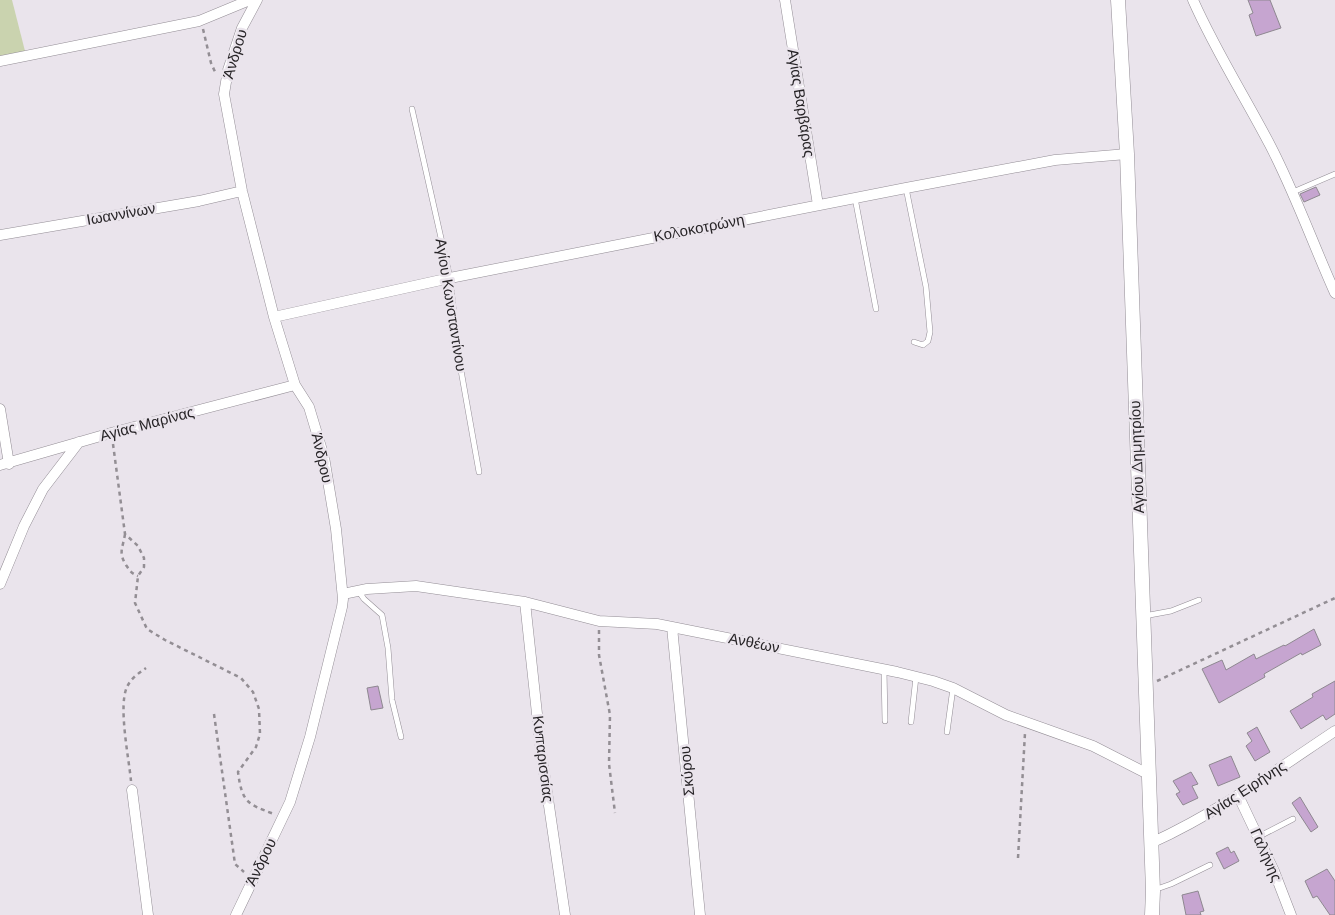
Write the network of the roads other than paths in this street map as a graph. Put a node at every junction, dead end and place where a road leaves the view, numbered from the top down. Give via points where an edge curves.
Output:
1 (250, 0) edge
2 (257, 0) edge
3 (785, 0) edge
4 (1118, 0) edge
5 (1193, 0) edge
6 (0, 61) edge
7 (412, 109) dead end
8 (1126, 154) junction
9 (1335, 174) edge
10 (906, 188) junction
11 (242, 191) junction
12 (1293, 192) junction
13 (855, 198) junction
14 (818, 205) junction
15 (0, 235) edge
16 (450, 278) junction
17 (1335, 293) edge
18 (876, 309) dead end
19 (274, 317) junction
20 (914, 342) dead end
21 (295, 385) junction
22 (0, 409) edge
23 (80, 441) junction
24 (5, 464) edge
25 (479, 472) dead end
26 (0, 584) edge
27 (359, 592) junction
28 (343, 594) junction
29 (1199, 600) dead end
30 (525, 602) junction
31 (1143, 616) junction
32 (672, 627) junction
33 (884, 670) junction
34 (916, 676) junction
35 (953, 688) junction
36 (885, 721) dead end
37 (911, 722) dead end
38 (1335, 731) edge
39 (947, 732) dead end
40 (401, 737) dead end
41 (1148, 774) junction
42 (132, 790) road end
43 (1238, 795) junction
44 (1293, 818) dead end
45 (1258, 837) junction
46 (1151, 844) junction
47 (1210, 865) dead end
48 (1153, 891) junction
49 (148, 915) edge
50 (236, 915) edge
51 (565, 915) edge
52 (700, 915) edge
53 (1152, 915) edge
54 (1291, 915) edge

1 - 6 street via 199,21
2 - 11 street, Άνδρου via 237,42 224,94
3 - 14 street, Αγίας Βαρβάρας
4 - 8 street, Αγίου Δημητρίου
5 - 12 street
7 - 16 lane, Αγίου Κωνσταντίνου
8 - 10 street, Κολοκοτρώνη via 1055,160
8 - 31 street, Αγίου Δημητρίου
9 - 12 lane
10 - 13 street, Κολοκοτρώνη
10 - 20 lane via 926,287 930,332 923,345
11 - 15 street, Ιωαννίνων
11 - 19 street, Άνδρου
12 - 17 street
13 - 14 street, Κολοκοτρώνη
13 - 18 lane
14 - 16 street, Κολοκοτρώνη
16 - 19 street, Κολοκοτρώνη
16 - 25 lane, Αγίου Κωνσταντίνου via 459,359
19 - 21 street, Άνδρου
21 - 23 street, Αγίας Μαρίνας
21 - 28 street, Άνδρου via 309,407 324,457
22 - 24 street
23 - 24 street, Αγίας Μαρίνας
23 - 26 street via 43,489
27 - 28 street, Ανθέων
27 - 30 street, Ανθέων via 416,586
27 - 40 lane via 382,615 392,700
28 - 50 street, Άνδρου via 310,737 290,802
29 - 31 lane via 1172,611
30 - 32 street, Ανθέων via 599,621
30 - 51 street, Κυπαρισσίας via 541,751
31 - 41 street, Αγίου Δημητρίου
32 - 33 street, Ανθέων
32 - 52 street, Σκύρου
33 - 34 street, Ανθέων
33 - 36 lane
34 - 35 street, Ανθέων
34 - 37 lane
35 - 39 lane
35 - 41 street, Ανθέων via 1006,715 1093,746
38 - 43 street, Αγίας Ειρήνης
41 - 46 street, Αγίου Δημητρίου
42 - 49 street
43 - 45 street, Γαλήνης
43 - 46 street, Αγίας Ειρήνης via 1187,827
44 - 45 lane
45 - 54 street, Γαλήνης
46 - 48 street, Αγίου Δημητρίου
47 - 48 lane
48 - 53 street, Αγίου Δημητρίου

